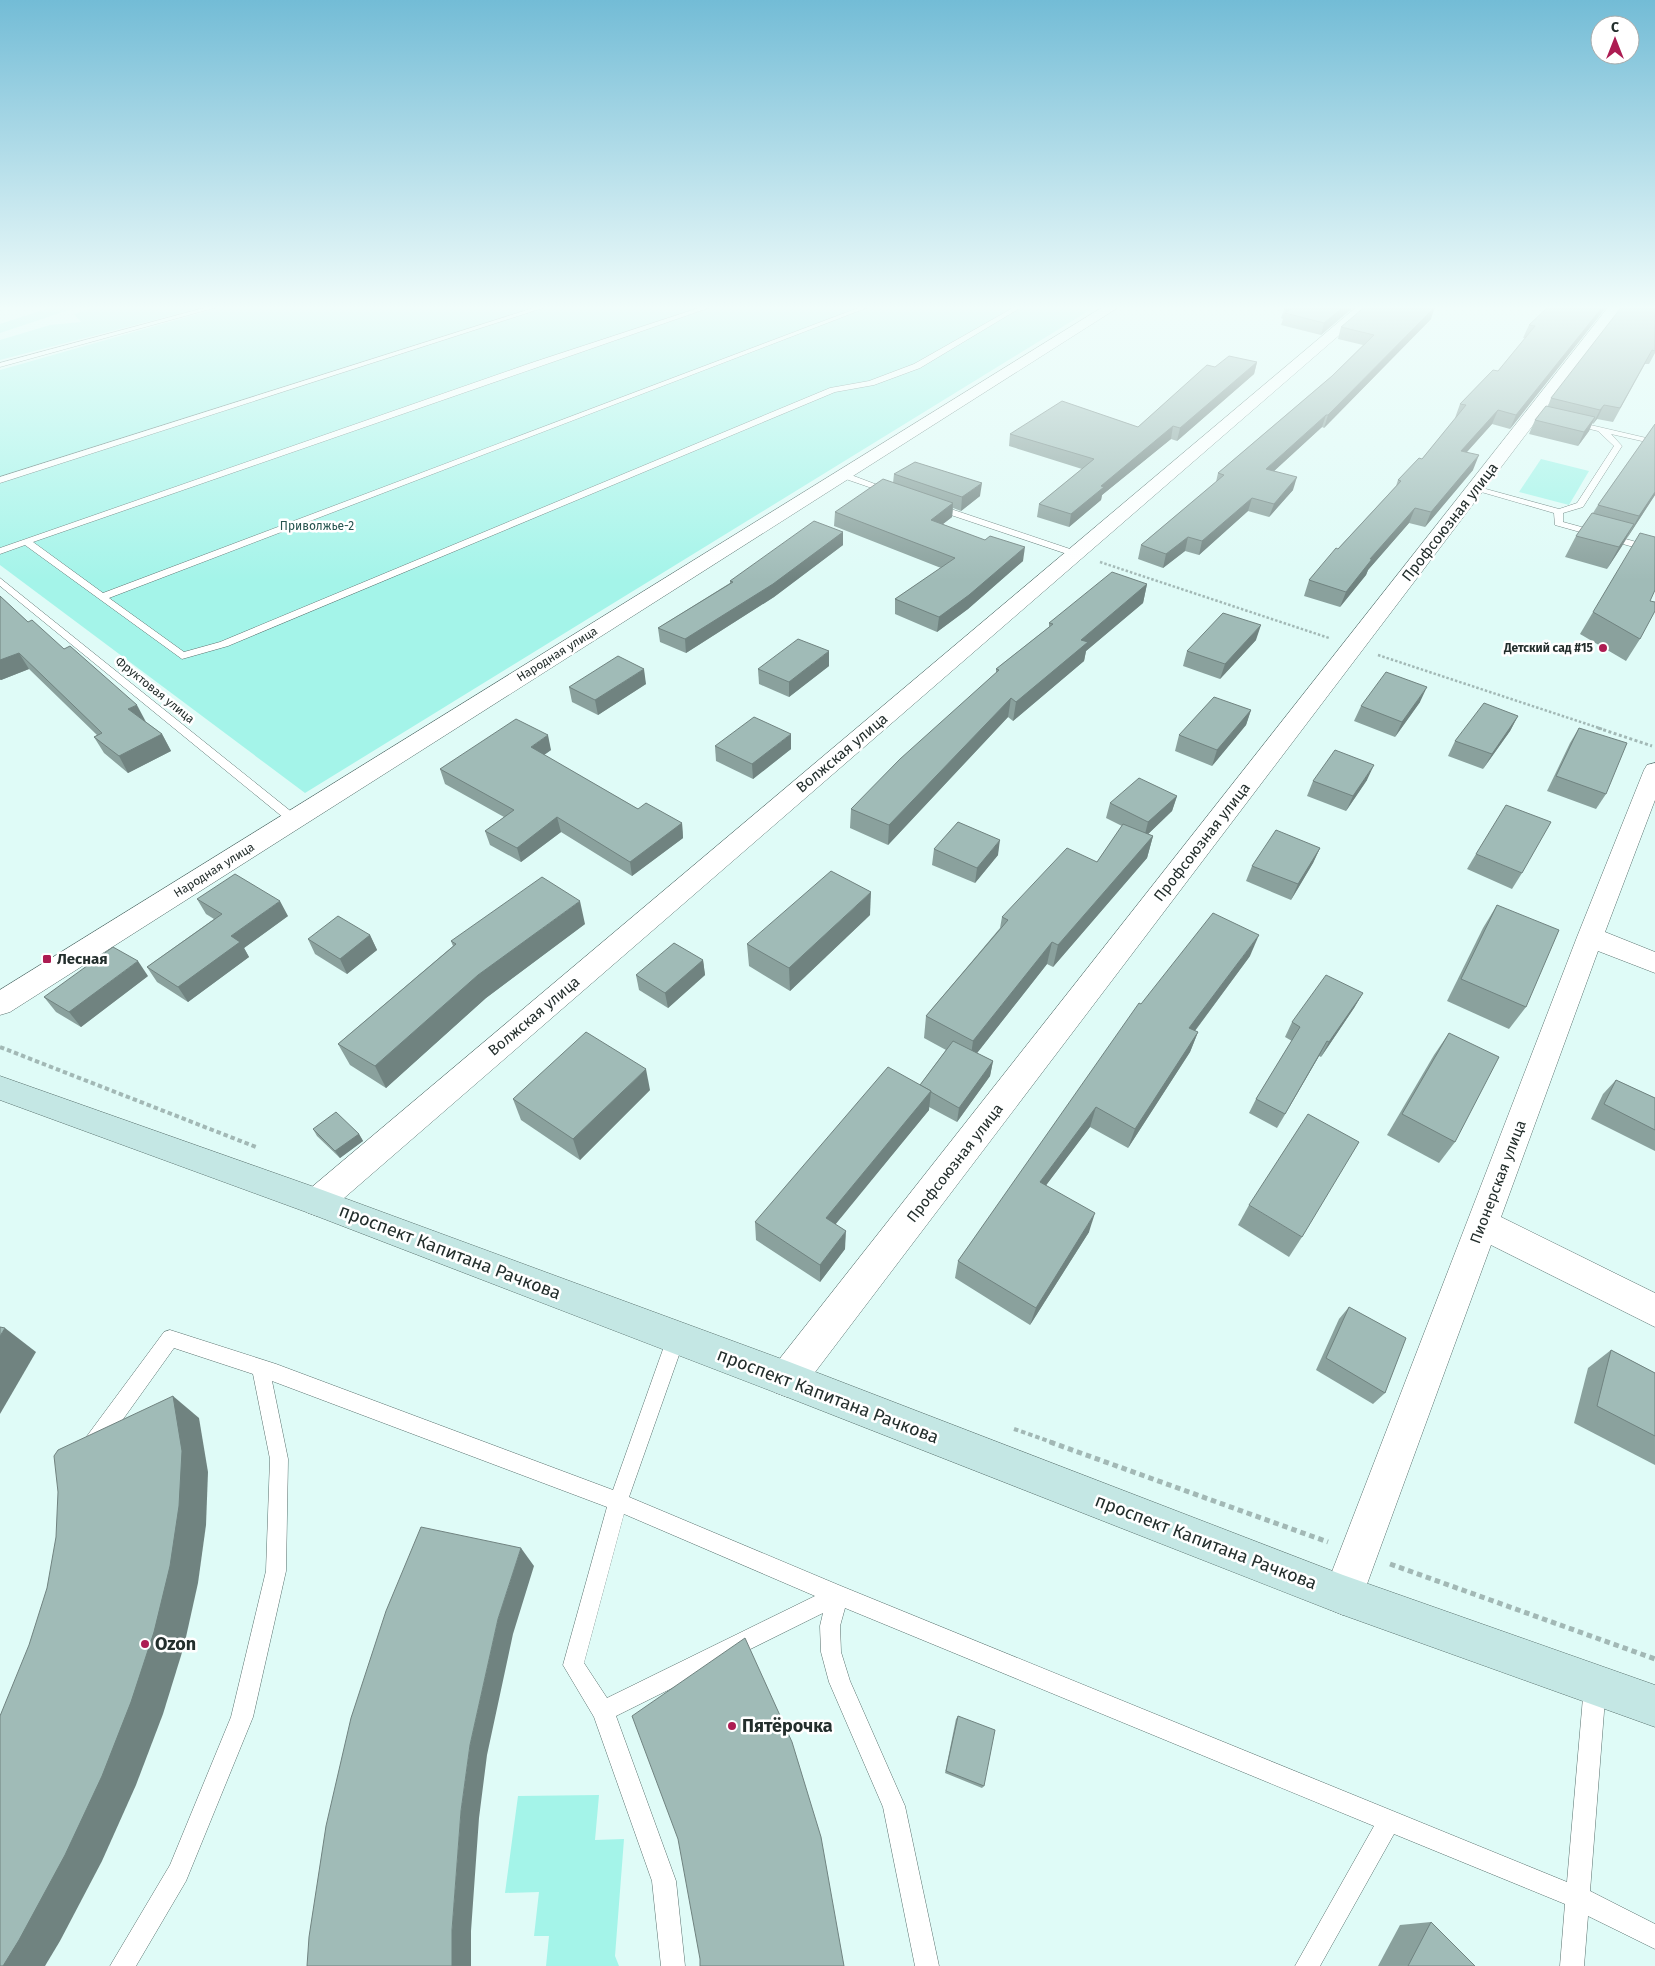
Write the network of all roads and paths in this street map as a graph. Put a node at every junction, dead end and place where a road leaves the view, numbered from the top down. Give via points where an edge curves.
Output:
1 (261, 397) edge
2 (443, 397) edge
3 (629, 397) edge
4 (817, 397) edge
5 (969, 397) edge
6 (1260, 397) edge
7 (1551, 397) edge
8 (1563, 420) edge
9 (1601, 430) junction
10 (1655, 442) edge
11 (843, 476) junction
12 (0, 480) edge
13 (1475, 489) junction
14 (899, 494) edge
15 (927, 504) edge
16 (1559, 512) junction
17 (27, 542) junction
18 (1655, 550) edge
19 (0, 551) edge
20 (1076, 554) junction
21 (0, 580) edge
22 (102, 597) junction
23 (1655, 770) edge
24 (294, 820) junction
25 (1590, 937) junction
26 (1655, 963) edge
27 (0, 1004) edge
28 (0, 1088) edge
29 (317, 1202) junction
30 (1482, 1224) junction
31 (1655, 1311) edge
32 (676, 1338) junction
33 (261, 1368) junction
34 (787, 1379) junction
35 (84, 1457) edge
36 (618, 1502) junction
37 (838, 1595) junction
38 (1343, 1595) junction
39 (1595, 1685) junction
40 (1655, 1706) edge
41 (603, 1711) junction
42 (1389, 1821) junction
43 (1578, 1898) junction
44 (1655, 1937) edge
45 (122, 1966) edge
46 (673, 1966) edge
47 (927, 1966) edge
48 (1307, 1966) edge
49 (1572, 1966) edge

1 - 12 lane
2 - 17 lane
3 - 22 lane
4 - 22 lane via 224,644 182,656
5 - 11 street, Народная улица
6 - 20 street, Волжская улица
7 - 13 street, Профсоюзная улица
8 - 9 lane
9 - 10 lane
9 - 16 lane via 1618,446 1580,505
11 - 14 lane
11 - 24 street, Народная улица
13 - 16 lane
13 - 34 street, Профсоюзная улица
15 - 20 lane
16 - 18 lane via 1558,523
17 - 19 lane
17 - 22 lane
20 - 29 street, Волжская улица
21 - 24 lane, Фруктовая улица
23 - 25 street, Пионерская улица
24 - 27 street, Народная улица
25 - 26 street
25 - 30 street, Пионерская улица
28 - 29 street, проспект Капитана Рачкова
29 - 32 street, проспект Капитана Рачкова
30 - 31 street
30 - 38 street, Пионерская улица
32 - 34 street, проспект Капитана Рачкова
32 - 36 lane
33 - 35 lane via 170,1338
33 - 36 lane
33 - 45 lane via 279,1459 276,1571 242,1717 178,1873
34 - 38 street, проспект Капитана Рачкова
36 - 37 lane
36 - 41 lane via 573,1665
37 - 41 lane
37 - 42 lane
37 - 47 lane via 830,1626 831,1652 840,1682 894,1806
38 - 39 street, проспект Капитана Рачкова
39 - 40 street, проспект Капитана Рачкова
39 - 43 lane
41 - 46 lane via 664,1880
42 - 43 lane
42 - 48 lane
43 - 44 lane
43 - 49 lane

